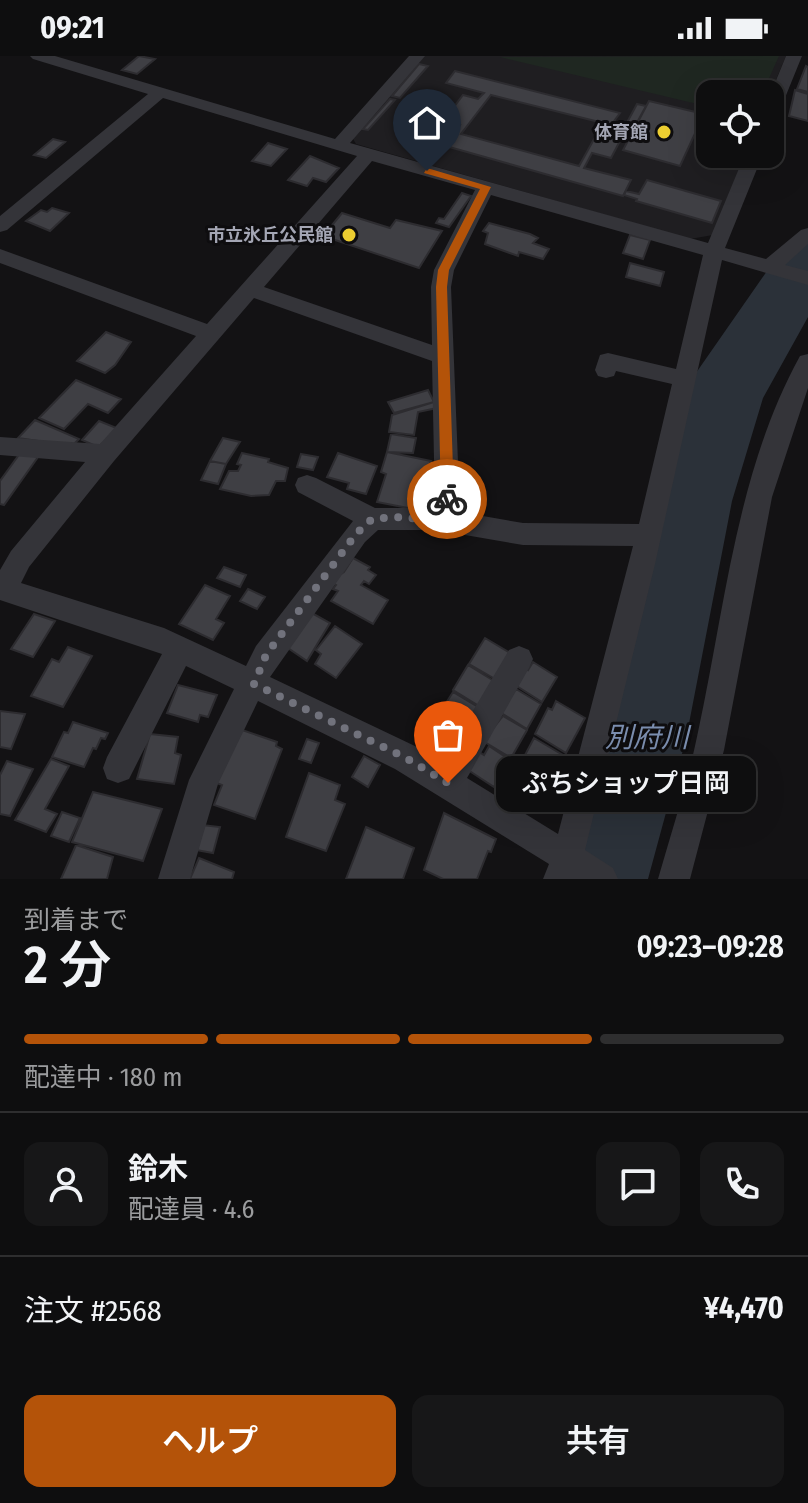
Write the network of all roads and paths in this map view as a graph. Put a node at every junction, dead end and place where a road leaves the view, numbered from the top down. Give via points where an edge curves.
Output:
1 (38, 56) edge
2 (417, 56) edge
3 (794, 56) edge
4 (784, 81) edge
5 (160, 92) junction
6 (340, 144) junction
7 (368, 154) junction
8 (748, 168) edge
9 (486, 187) junction
10 (0, 226) edge
11 (808, 234) edge
12 (714, 251) junction
13 (0, 256) edge
14 (775, 268) junction
15 (808, 278) edge
16 (252, 290) junction
17 (213, 334) junction
18 (444, 357) junction
19 (808, 362) edge
20 (606, 370) dead end
21 (685, 379) junction
22 (0, 446) edge
23 (106, 454) junction
24 (307, 485) dead end
25 (372, 519) junction
26 (448, 521) junction
27 (648, 535) junction
28 (2, 588) edge
29 (180, 648) junction
30 (519, 659) dead end
31 (254, 684) junction
32 (118, 768) dead end
33 (448, 783) junction
34 (563, 867) edge
35 (174, 879) edge
36 (602, 879) edge
37 (674, 879) edge

1 - 5 street
2 - 6 street
3 - 4 street
5 - 6 street
5 - 10 street
6 - 7 street
7 - 9 street
7 - 16 street
8 - 12 street
9 - 12 street
9 - 18 street via 444,270
11 - 14 street
12 - 14 street
12 - 21 street
13 - 17 street
14 - 15 street
16 - 17 street
16 - 18 street
17 - 23 street
18 - 26 street
19 - 37 street via 765,475 740,575 713,734
20 - 21 street via 608,361
21 - 27 street
22 - 23 street
23 - 28 street
24 - 25 street
25 - 26 street
25 - 31 street via 266,655
26 - 27 street via 523,534
27 - 34 street
28 - 29 street
29 - 31 street
29 - 32 street
30 - 33 street
31 - 33 street
31 - 35 street via 204,780
33 - 34 street
34 - 36 street

